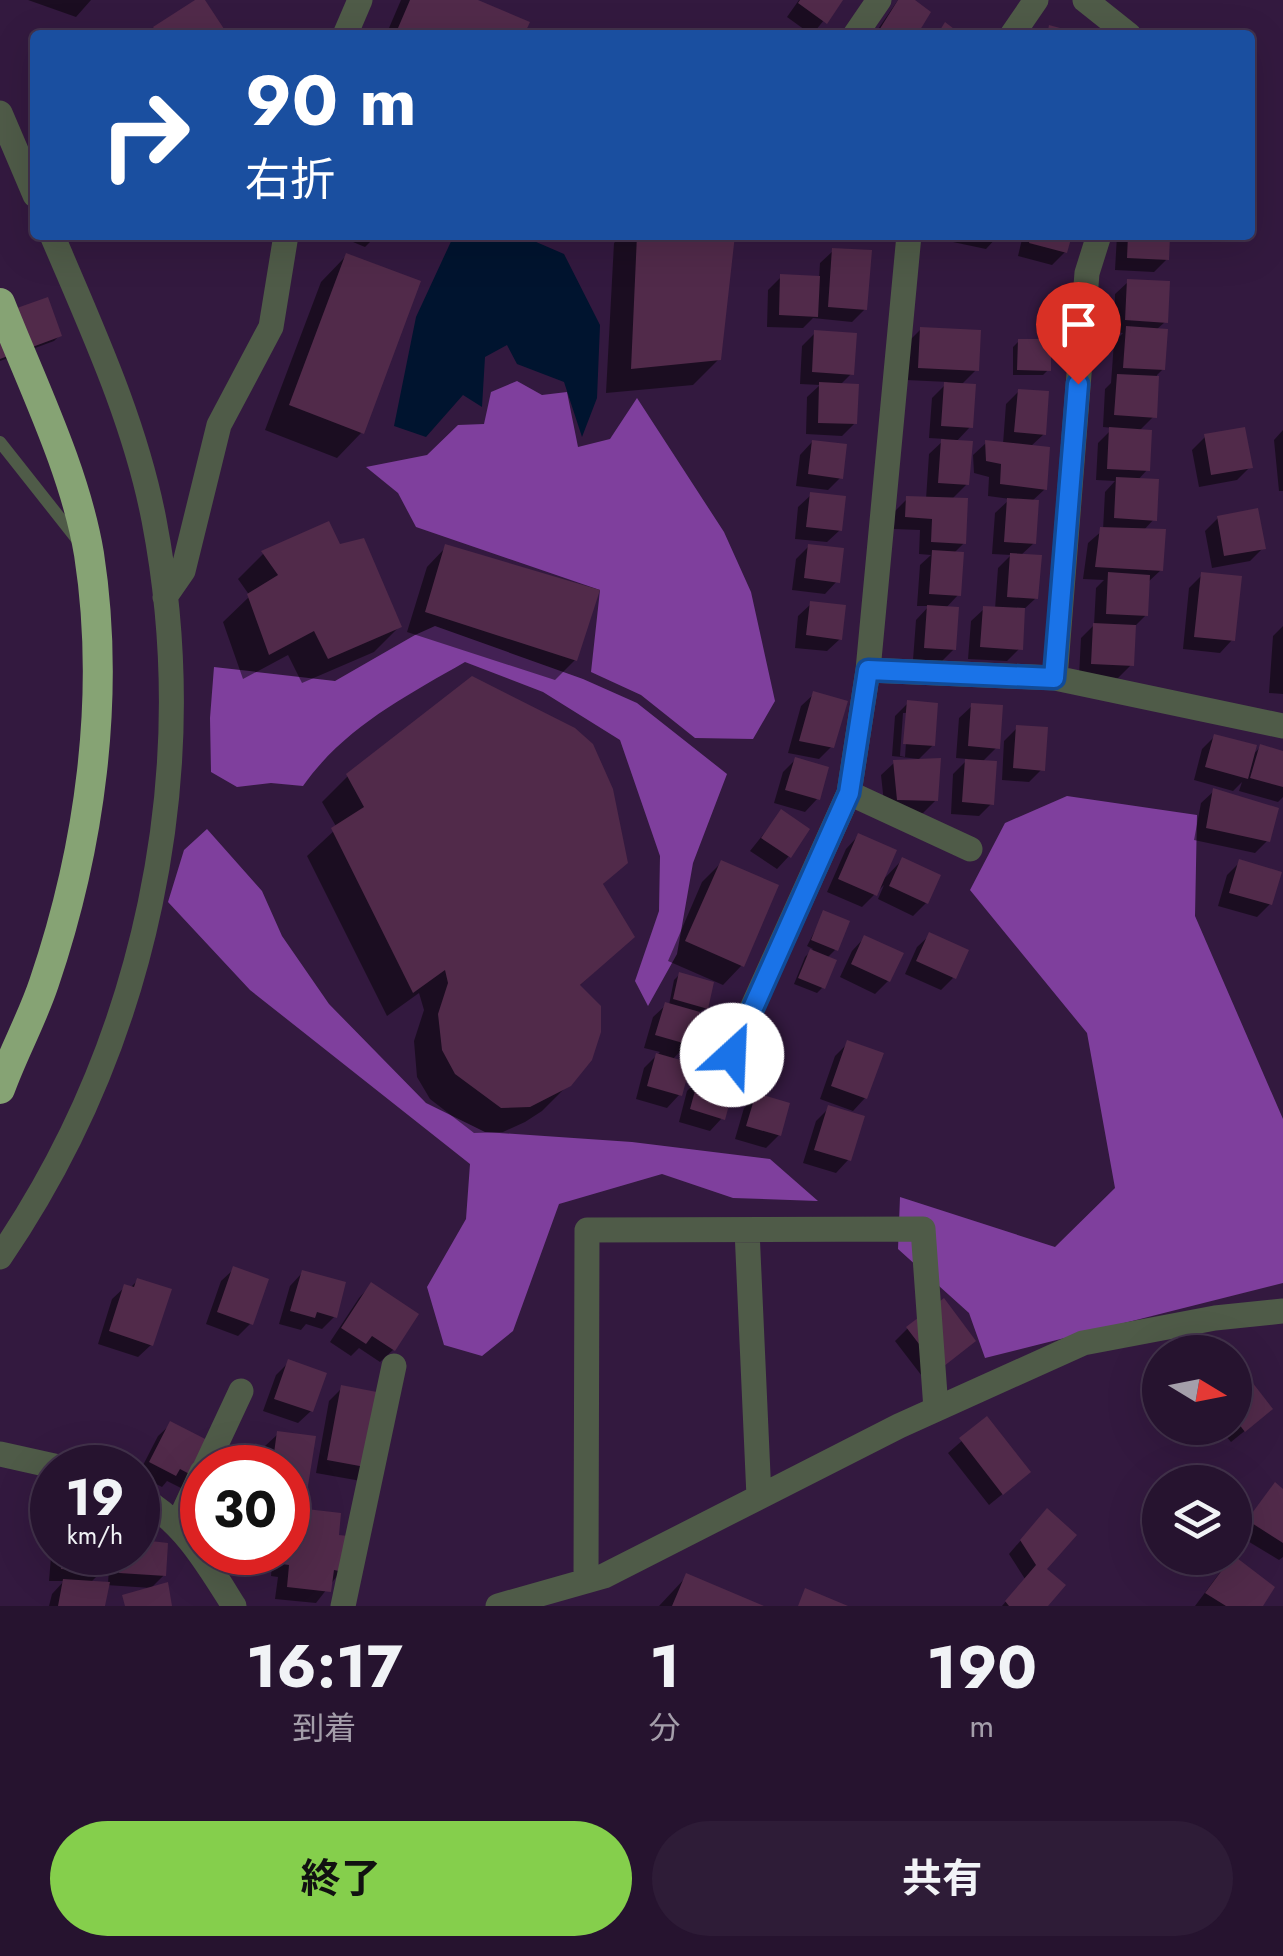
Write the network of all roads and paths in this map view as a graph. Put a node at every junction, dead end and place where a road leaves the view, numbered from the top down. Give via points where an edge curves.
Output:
1 (360, 0) edge
2 (879, 0) edge
3 (1036, 0) edge
4 (1085, 0) edge
5 (347, 30) edge
6 (858, 30) edge
7 (1015, 30) edge
8 (1124, 30) edge
9 (0, 112) edge
10 (30, 183) edge
11 (54, 240) edge
12 (285, 240) edge
13 (909, 240) edge
14 (1097, 240) edge
15 (0, 303) edge
16 (0, 442) edge
17 (88, 553) junction
18 (165, 596) junction
19 (868, 670) junction
20 (1054, 678) junction
21 (1283, 726) edge
22 (849, 793) junction
23 (970, 849) dead end
24 (732, 1055) dead end
25 (2, 1078) edge
26 (746, 1230) junction
27 (0, 1257) edge
28 (1283, 1311) edge
29 (394, 1366) dead end
30 (241, 1391) dead end
31 (936, 1409) junction
32 (216, 1445) edge
33 (0, 1454) edge
34 (30, 1461) edge
35 (759, 1498) junction
36 (160, 1511) edge
37 (180, 1520) edge
38 (178, 1524) junction
39 (586, 1582) junction
40 (234, 1606) edge
41 (343, 1606) edge
42 (498, 1606) edge

1 - 5 street
2 - 6 street
3 - 7 street
4 - 8 street
9 - 10 street
11 - 18 street via 132,440 154,519
12 - 18 street via 271,327 219,425 183,572
13 - 19 street
14 - 20 street via 1087,273
15 - 17 highway via 52,433
16 - 17 lane
17 - 25 highway via 98,686 82,835 43,987
18 - 27 street via 172,746 144,929 118,1024 75,1130
19 - 20 street
19 - 22 street
20 - 21 street
22 - 23 street
22 - 24 street
26 - 31 street via 922,1228
26 - 35 street
26 - 39 street via 588,1230
28 - 31 street via 1083,1343
29 - 41 street
30 - 32 street
31 - 35 street
33 - 34 street
35 - 39 street
36 - 38 street
37 - 38 street
38 - 40 street
39 - 42 street

